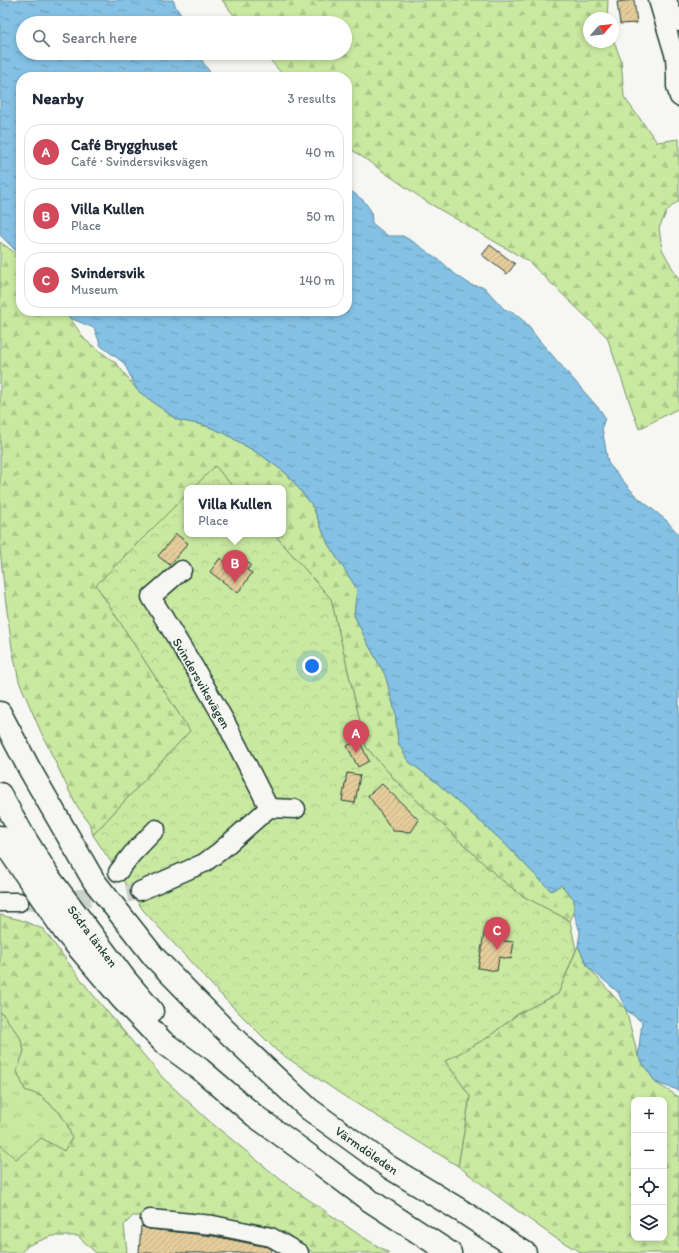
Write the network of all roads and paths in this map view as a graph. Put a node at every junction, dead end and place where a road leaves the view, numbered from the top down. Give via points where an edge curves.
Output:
1 (658, 0) edge
2 (667, 0) edge
3 (679, 22) edge
4 (678, 73) edge
5 (679, 96) edge
6 (182, 570) dead end
7 (0, 713) edge
8 (0, 794) edge
9 (269, 808) junction
10 (296, 809) dead end
11 (156, 829) dead end
12 (0, 837) edge
13 (118, 872) dead end
14 (140, 891) tunnel mouth
15 (0, 902) edge
16 (19, 902) tunnel mouth
17 (200, 1069) junction
18 (150, 1219) dead end
19 (299, 1253) edge
20 (450, 1253) edge
21 (525, 1253) edge

1 - 4 street
2 - 3 street
4 - 5 street via 676,86
6 - 9 street, Svindersviksvägen via 151,597 226,723
7 - 21 highway, Värmdöleden via 94,881 154,957 224,1029 308,1109 390,1167
8 - 17 highway, Södra länken via 51,880 125,979
9 - 10 street
9 - 14 street via 204,863
11 - 13 street
12 - 17 highway via 65,932 121,998 163,1042
15 - 16 street
17 - 20 highway via 295,1146 366,1198
18 - 19 street via 213,1225 271,1237

